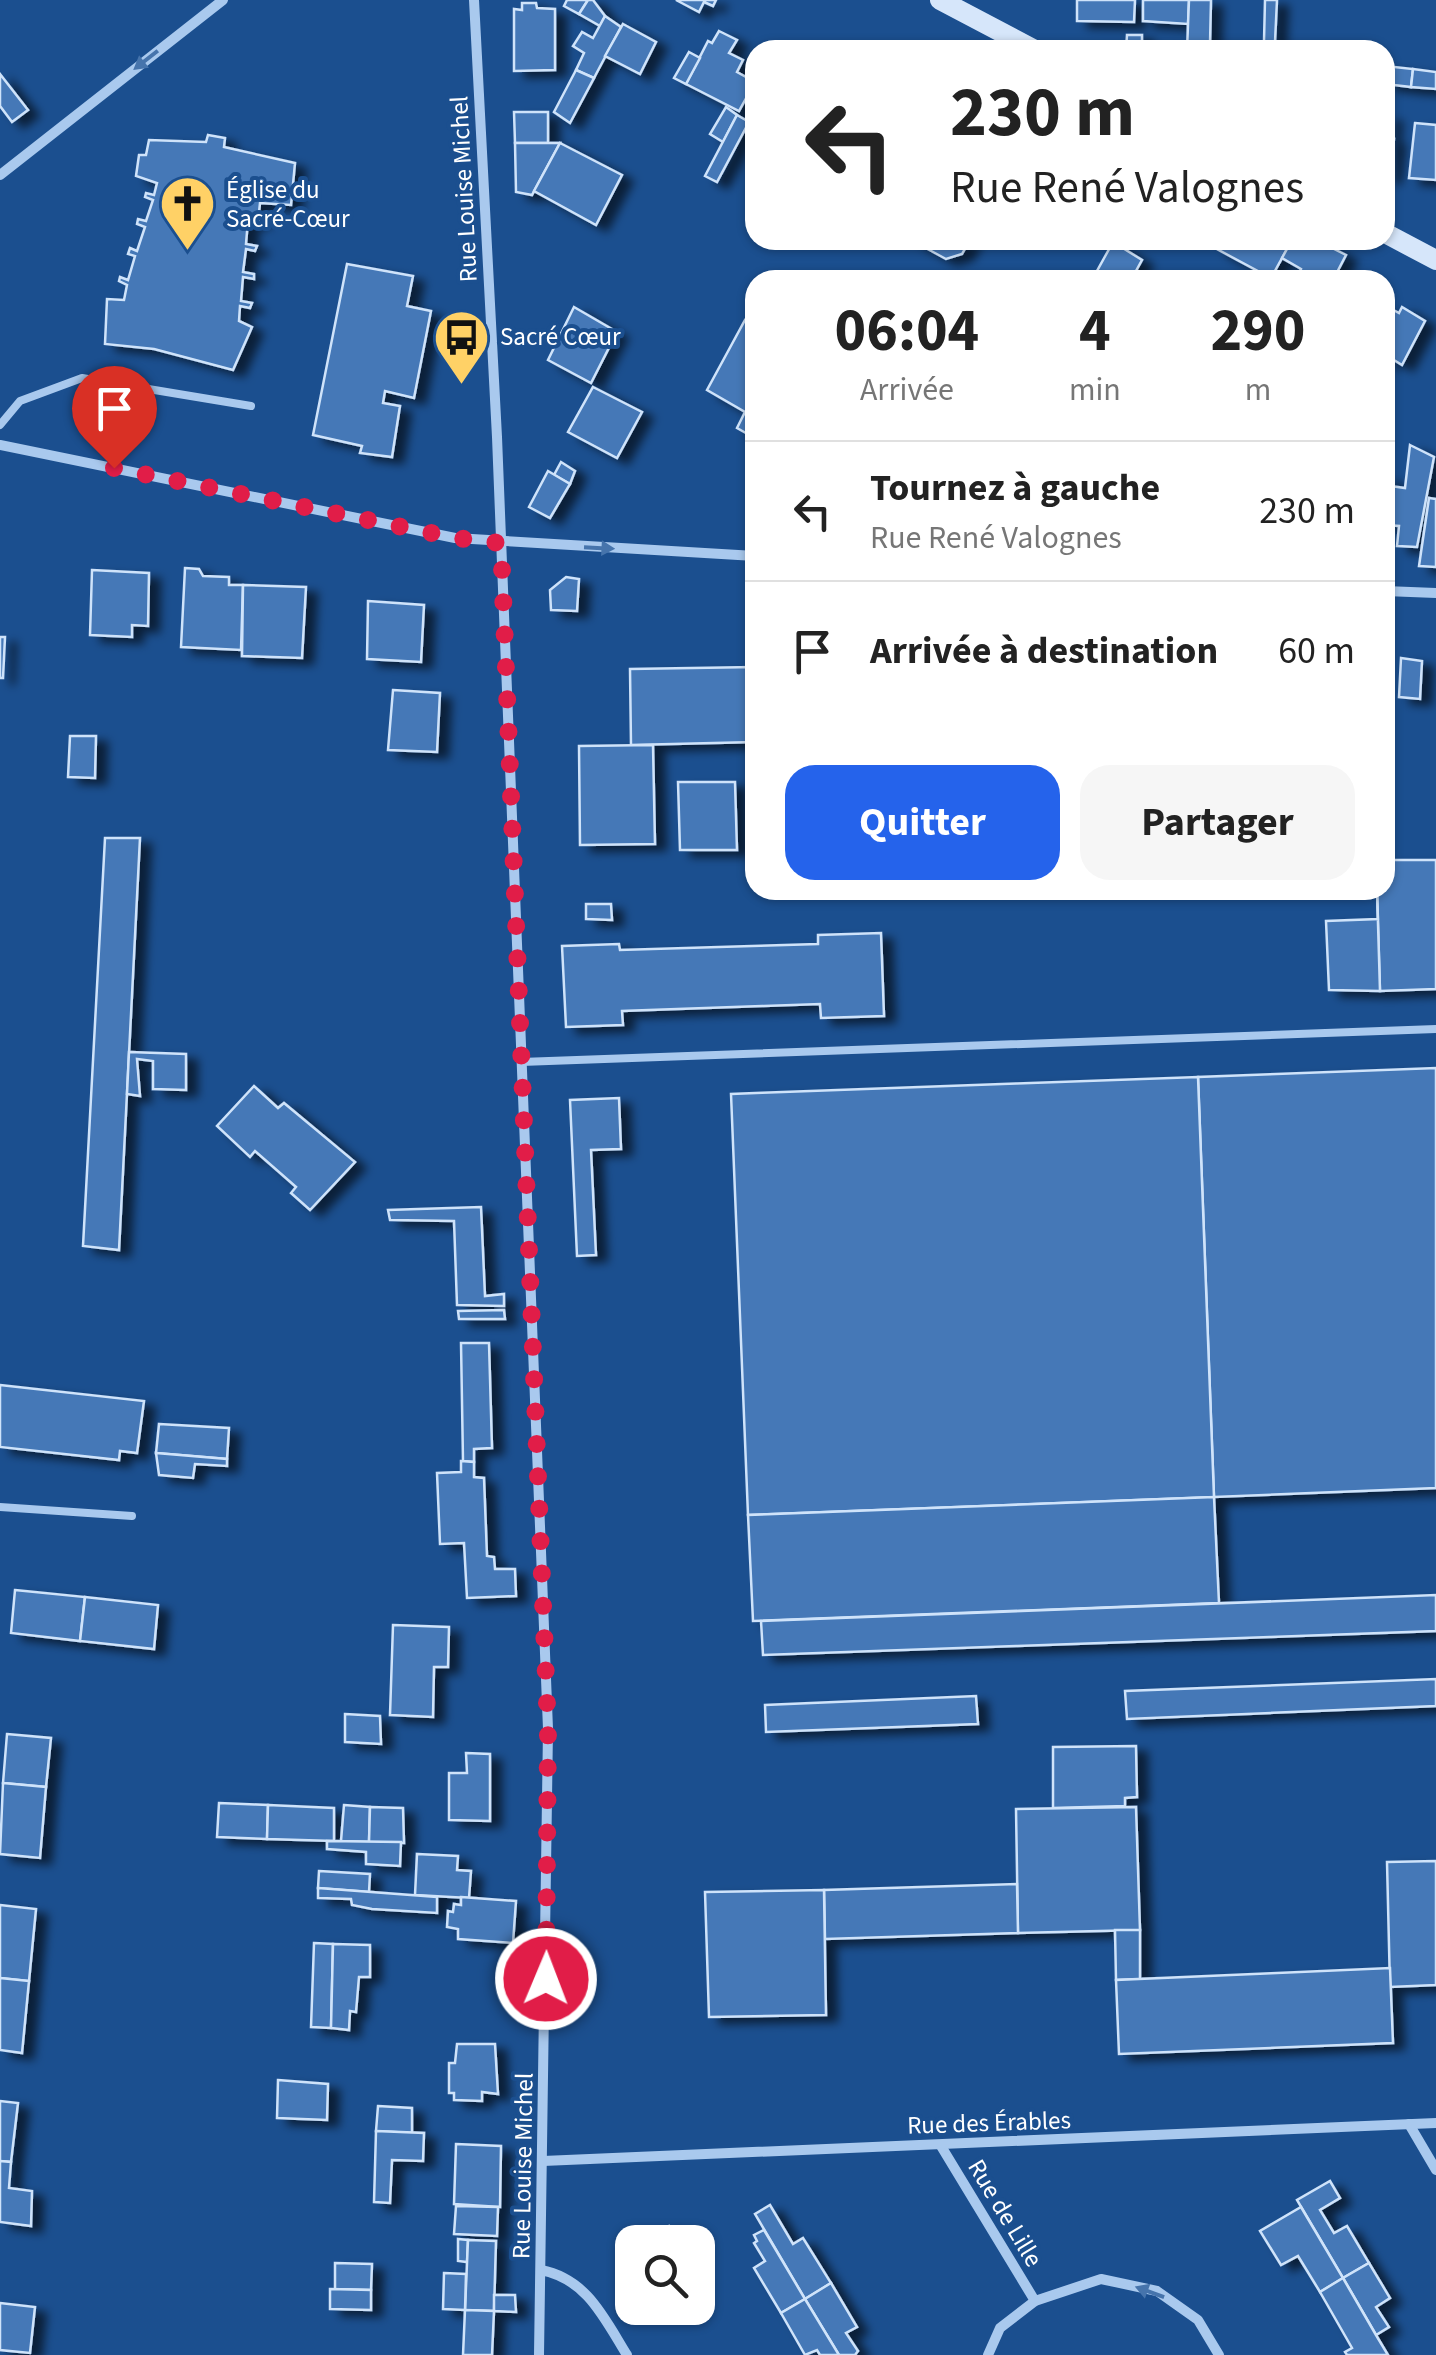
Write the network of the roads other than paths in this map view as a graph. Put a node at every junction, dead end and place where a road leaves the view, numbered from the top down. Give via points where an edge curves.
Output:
1 (222, 0) edge
2 (474, 0) edge
3 (940, 0) edge
4 (1016, 40) edge
5 (0, 175) edge
6 (1395, 239) edge
7 (1436, 260) edge
8 (251, 406) dead end
9 (0, 425) edge
10 (0, 446) edge
11 (501, 543) junction
12 (745, 555) edge
13 (1395, 592) edge
14 (1436, 594) edge
15 (1436, 1028) edge
16 (521, 1062) junction
17 (0, 1507) edge
18 (132, 1516) dead end
19 (1436, 2123) edge
20 (1409, 2124) junction
21 (941, 2146) junction
22 (543, 2161) junction
23 (1436, 2170) edge
24 (541, 2270) junction
25 (1035, 2301) junction
26 (540, 2355) edge
27 (627, 2355) edge
28 (988, 2355) edge
29 (1219, 2355) edge

1 -> 5 street
2 - 11 street, Rue Louise Michel
3 - 4 main road
6 - 7 main road
8 - 9 lane via 82,378 20,402
10 - 11 street
11 -> 12 street
11 - 16 street, Rue Louise Michel
13 - 14 street
15 - 16 lane
16 - 22 street, Rue Louise Michel via 548,1729
17 - 18 lane
19 - 20 street, Rue des Érables
20 - 21 street, Rue des Érables
20 - 23 street
21 - 22 street, Rue des Érables
21 - 25 street, Rue de Lille
22 - 24 street, Rue Louise Michel
24 - 26 street, Rue Louise Michel
24 - 27 street via 590,2296
25 - 28 street, Rue de Lille via 1000,2328
29 -> 25 street, Rue de Lille via 1198,2320 1156,2291 1100,2278

